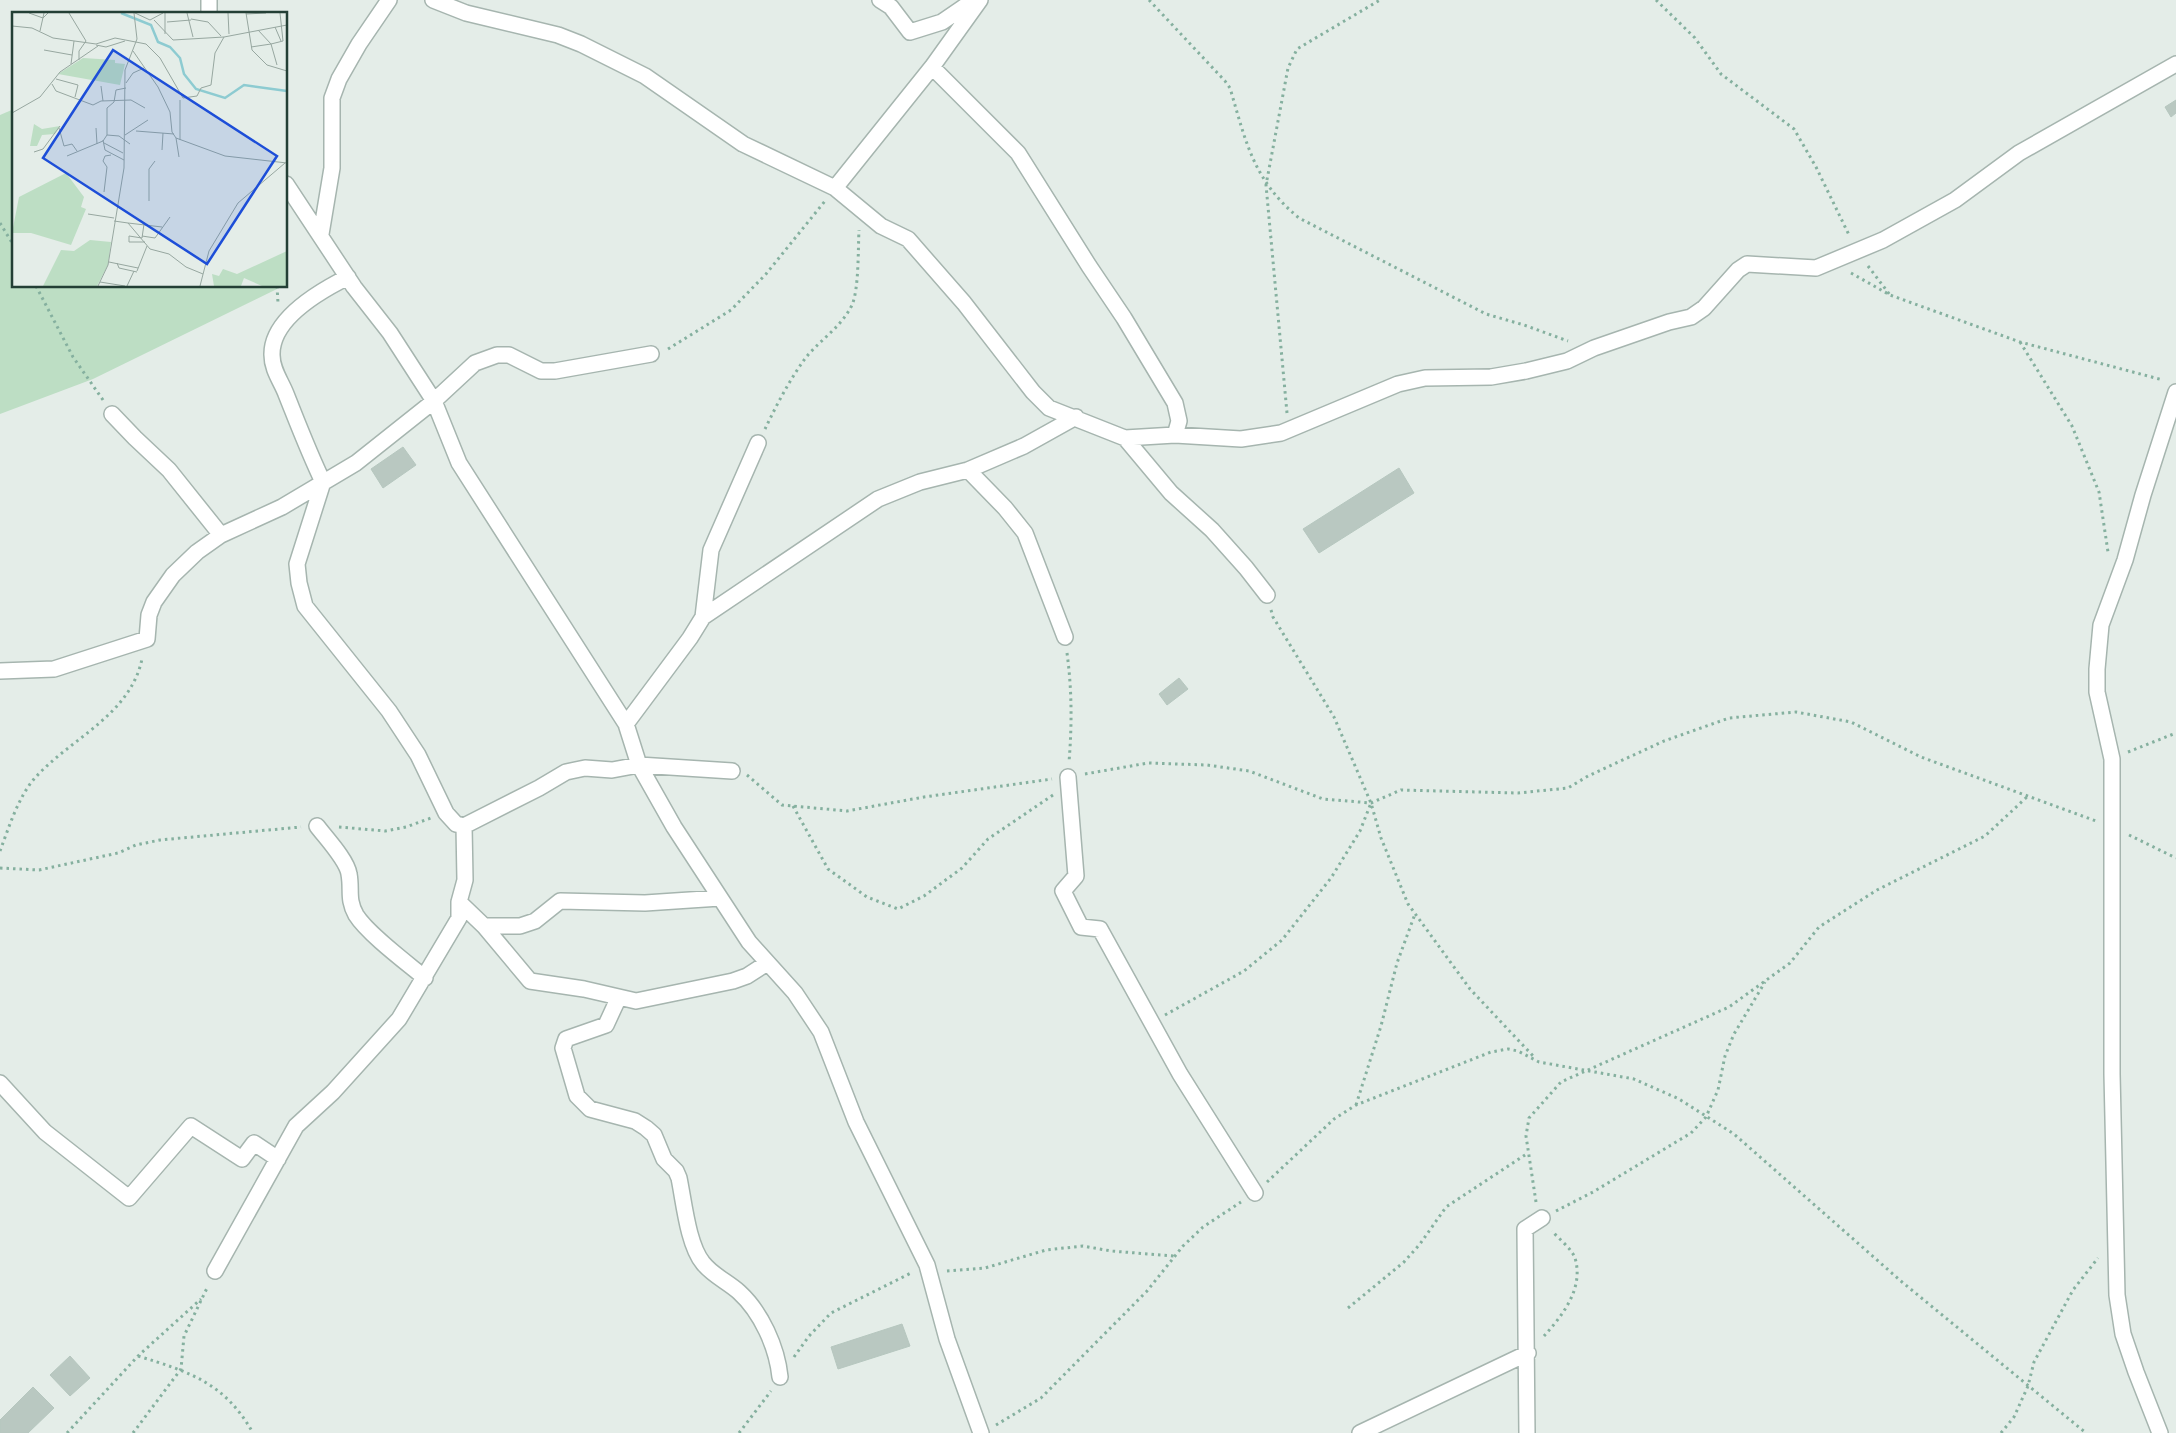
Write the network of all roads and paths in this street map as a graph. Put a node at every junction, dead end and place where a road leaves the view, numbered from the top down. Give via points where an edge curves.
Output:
1 (389, 0) edge
2 (433, 0) edge
3 (880, 0) edge
4 (974, 0) edge
5 (980, 0) edge
6 (1149, 0) edge
7 (1380, 0) edge
8 (1656, 0) edge
9 (2176, 64) edge
10 (932, 67) junction
11 (1266, 185) junction
12 (288, 187) edge
13 (835, 188) junction
14 (860, 209) junction
15 (0, 223) edge
16 (321, 234) junction
17 (12, 243) edge
18 (1856, 251) junction
19 (1816, 268) junction
20 (348, 277) junction
21 (37, 288) edge
22 (1890, 294) junction
23 (1571, 342) dead end
24 (2020, 342) junction
25 (650, 354) joint
26 (2171, 386) edge
27 (434, 401) junction
28 (112, 414) joint
29 (1076, 417) junction
30 (1281, 433) junction
31 (1175, 435) junction
32 (1125, 438) junction
33 (758, 443) joint
34 (968, 470) junction
35 (323, 482) junction
36 (221, 535) junction
37 (2109, 560) dead end
38 (1267, 595) joint
39 (703, 617) junction
40 (1065, 637) joint
41 (147, 639) junction
42 (0, 671) edge
43 (626, 724) junction
44 (2176, 733) edge
45 (2112, 758) junction
46 (639, 765) junction
47 (732, 771) joint
48 (1068, 777) junction
49 (2028, 796) junction
50 (1371, 803) junction
51 (793, 806) junction
52 (446, 814) junction
53 (317, 826) junction
54 (464, 826) junction
55 (2111, 826) junction
56 (0, 851) edge
57 (2176, 858) edge
58 (0, 868) edge
59 (720, 898) junction
60 (459, 902) junction
61 (1415, 914) junction
62 (484, 926) junction
63 (767, 963) junction
64 (425, 978) junction
65 (1767, 980) junction
66 (618, 998) junction
67 (1152, 1022) junction
68 (1539, 1062) junction
69 (1587, 1070) junction
70 (0, 1083) edge
71 (1356, 1105) junction
72 (1706, 1117) junction
73 (1528, 1153) junction
74 (278, 1160) junction
75 (1255, 1193) junction
76 (1542, 1218) junction
77 (2114, 1237) junction
78 (216, 1271) joint
79 (201, 1300) junction
80 (1348, 1308) dead end
81 (1528, 1353) junction
82 (138, 1356) junction
83 (181, 1369) junction
84 (780, 1377) dead end
85 (2028, 1386) junction
86 (986, 1430) edge
87 (67, 1433) edge
88 (132, 1433) edge
89 (253, 1433) edge
90 (1360, 1433) edge
91 (1527, 1433) edge
92 (2000, 1433) edge
93 (2086, 1433) edge
94 (2160, 1433) edge

1 - 16 street via 354,53 332,98 332,168
2 - 13 street via 466,13 581,44 644,76 743,144
3 - 4 street via 891,7 910,32 942,22
5 - 10 street
6 - 11 path via 1230,88 1256,168
7 - 11 path via 1297,49 1288,68
8 - 18 path via 1695,38 1721,74 1794,129
9 - 18 street via 2019,153 1977,185 1922,219
10 - 13 street
10 - 31 street via 1023,161 1175,403 1179,421
11 - 23 path via 1299,218 1436,289 1486,314
11 - 30 path via 1288,419
12 - 16 street
13 - 14 street
13 - 25 path via 766,274 731,310 663,352
14 - 29 street via 881,226 908,239 1049,408
14 - 33 path via 852,304 838,325 805,359
15 - 17 path
16 - 20 street
18 - 19 street
18 - 22 path
19 - 22 path via 1839,268
19 - 30 street via 1747,264 1691,317 1526,371 1491,377 1424,378 1398,384
20 - 27 street via 390,333
20 - 35 street via 309,299 279,329 272,352 275,372
21 - 28 path via 73,357
22 - 24 path
24 - 26 path
24 - 37 path via 2072,426 2099,492
25 - 27 street via 541,371 509,355 497,355 476,363
26 - 45 street via 2126,560 2101,625 2097,692
27 - 35 street via 356,463
27 - 43 street via 459,463
28 - 36 street via 169,470
29 - 32 street
29 - 34 street via 1024,446
30 - 31 street via 1241,439
31 - 32 street
32 - 38 street via 1171,493 1218,536
33 - 39 street via 710,550
34 - 39 street via 920,482 878,499
34 - 40 street via 1025,534
35 - 36 street via 282,507
35 - 52 street via 298,564 305,606 389,711 418,755
36 - 41 street via 172,575 154,602
38 - 50 path via 1273,617 1334,716
39 - 43 street
40 - 48 path via 1072,691
41 - 42 street via 54,669
41 - 56 path via 135,683 105,719 67,748 34,780 18,807
43 - 46 street
44 - 45 path
45 - 55 street
46 - 47 street
46 - 54 street via 566,772
46 - 59 street
47 - 51 path via 743,772 782,805
48 - 50 path via 1148,762 1207,765 1249,771 1323,799
48 - 51 path via 847,811
48 - 51 path via 1053,795 988,839 962,868 924,896 898,909 867,897 828,869
48 - 67 street via 1076,876 1063,891 1081,927 1100,929
49 - 50 path via 1921,757 1851,722 1796,712 1729,718 1664,740 1568,788 1518,793 1401,790
49 - 55 path
49 - 65 path via 1985,836 1877,890 1818,927 1790,963
50 - 61 path via 1381,838
50 - 67 path via 1360,831 1331,878 1282,940 1244,971
52 - 53 path via 384,832
52 - 54 street via 456,824
53 - 58 path via 160,840 118,853 39,870
53 - 64 street via 346,866 350,903 357,917
54 - 60 street via 465,880
55 - 57 path
55 - 77 street
59 - 62 street via 645,903 560,901 535,921 520,926
59 - 63 street
60 - 62 street
60 - 64 street via 459,918
61 - 68 path via 1470,989
61 - 71 path via 1397,963 1382,1026
62 - 66 street via 530,981
63 - 66 street via 747,976 719,984 636,1001
63 - 86 street via 795,993 821,1032 856,1122 927,1265 948,1339
64 - 74 street via 399,1019 333,1092 296,1126
65 - 69 path via 1729,1007
65 - 72 path via 1731,1042 1718,1090
66 - 84 street via 606,1025 566,1039 563,1048 577,1096 590,1109 635,1122 654,1135 664,1159 679,1178 694,1248 703,1263 751,1305 770,1340
67 - 75 street via 1180,1074
68 - 69 path
68 - 71 path via 1518,1051 1491,1052
69 - 72 path via 1634,1079
69 - 73 path via 1561,1082 1529,1118
70 - 74 street via 45,1132 129,1198 191,1126 242,1159 254,1143
71 - 75 path via 1334,1120
72 - 76 path via 1691,1133 1593,1192
72 - 85 path via 1734,1134 1902,1282
73 - 76 path
73 - 80 path via 1446,1207 1404,1262
74 - 78 street
75 - 86 path via 1203,1227 1183,1246 1147,1290 1041,1398
76 - 81 street via 1525,1229
76 - 81 path via 1574,1258 1576,1288 1557,1321
77 - 85 path via 2073,1290 2034,1362
77 - 94 street via 2123,1334
78 - 79 path
79 - 82 path
79 - 83 path via 184,1336
81 - 90 street
81 - 91 street
82 - 83 path
82 - 87 path
83 - 88 path
83 - 89 path via 224,1394 244,1416
85 - 92 path via 2014,1417
85 - 93 path

